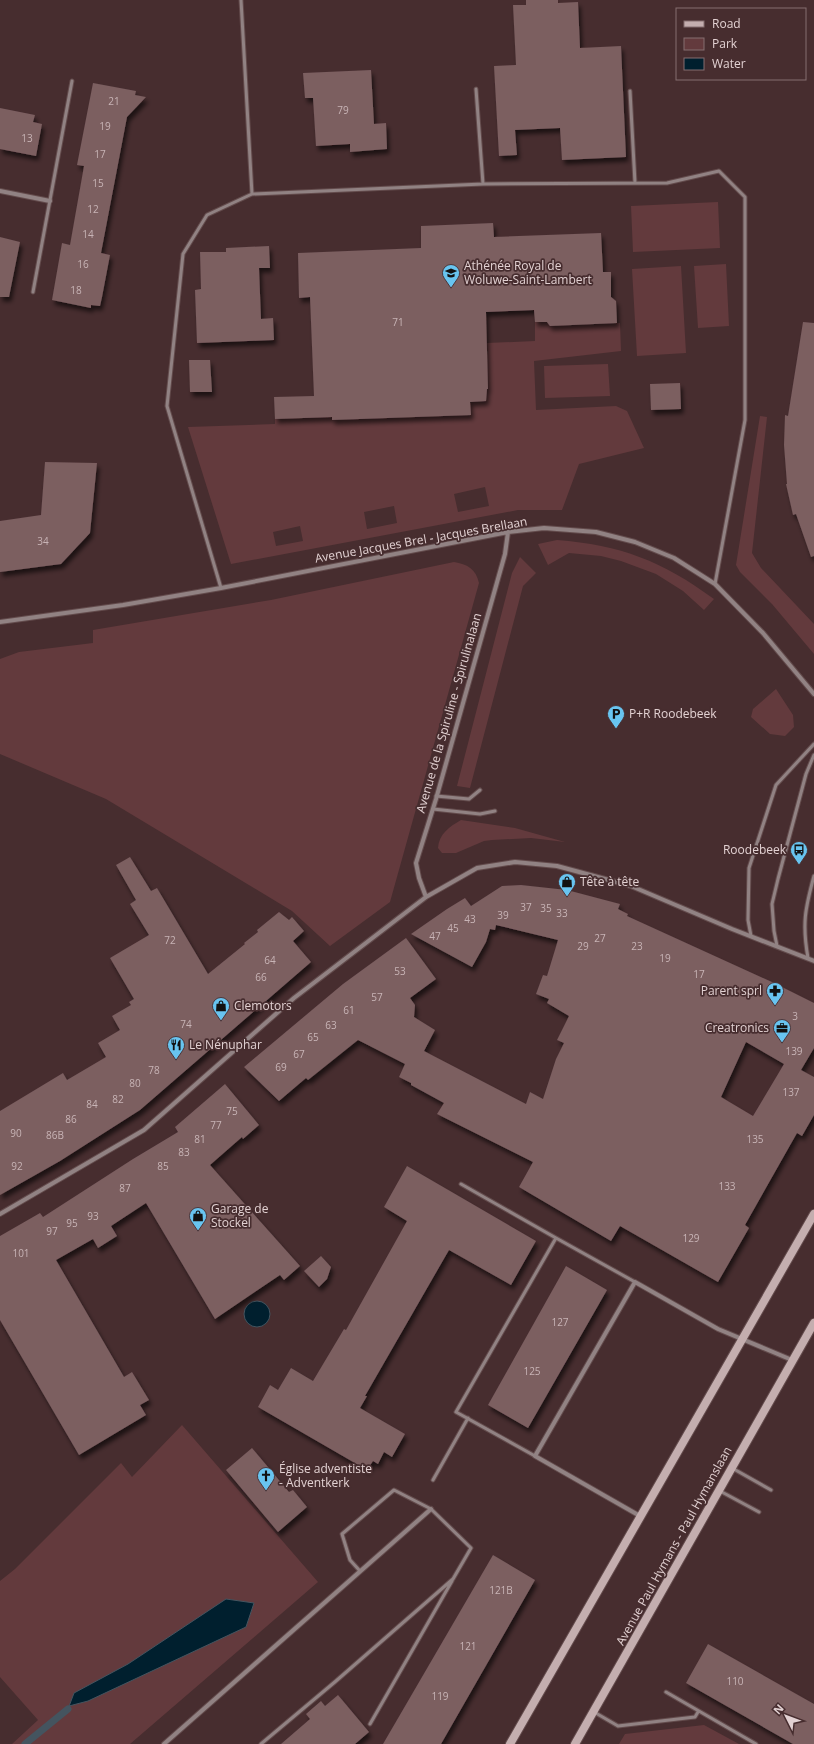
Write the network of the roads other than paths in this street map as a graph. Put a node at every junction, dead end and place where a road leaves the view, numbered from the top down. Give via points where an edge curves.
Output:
1 (241, 0) edge
2 (72, 81) dead end
3 (476, 90) dead end
4 (630, 91) dead end
5 (635, 183) junction
6 (483, 184) junction
7 (0, 191) edge
8 (252, 194) junction
9 (50, 201) junction
10 (33, 292) dead end
11 (508, 532) junction
12 (715, 584) junction
13 (221, 588) junction
14 (0, 622) edge
15 (814, 694) edge
16 (814, 744) edge
17 (814, 755) edge
18 (480, 790) dead end
19 (436, 796) junction
20 (433, 809) junction
21 (495, 811) dead end
22 (814, 876) edge
23 (426, 897) junction
24 (751, 936) junction
25 (777, 946) junction
26 (808, 958) junction
27 (814, 961) edge
28 (461, 1184) dead end
29 (0, 1214) edge
30 (814, 1214) edge
31 (556, 1238) junction
32 (635, 1282) junction
33 (814, 1323) edge
34 (743, 1338) junction
35 (792, 1360) junction
36 (468, 1418) junction
37 (535, 1456) junction
38 (732, 1468) junction
39 (433, 1480) dead end
40 (771, 1490) dead end
41 (720, 1491) junction
42 (431, 1509) junction
43 (759, 1512) dead end
44 (640, 1516) junction
45 (360, 1571) junction
46 (453, 1578) junction
47 (666, 1692) dead end
48 (594, 1712) junction
49 (698, 1712) junction
50 (370, 1724) dead end
51 (164, 1744) edge
52 (261, 1744) edge
53 (510, 1744) edge
54 (576, 1744) edge
55 (756, 1744) edge

1 - 8 lane
2 - 9 lane
3 - 6 lane
4 - 5 lane
5 - 6 lane
5 - 12 lane via 667,183 719,171 746,197 745,420
6 - 8 lane
7 - 9 street
8 - 13 lane via 207,215 183,254 167,406
9 - 10 lane
11 - 12 street, Avenue Jacques Brel - Jacques Brellaan via 544,528 596,532 635,542 674,558
11 - 13 street, Avenue Jacques Brel - Jacques Brellaan
11 - 19 street, Avenue de la Spiruline - Spirulinalaan via 505,554
12 - 15 street, Avenue Jacques Brel - Jacques Brellaan via 763,633
13 - 14 street, Avenue Jacques Brel - Jacques Brellaan
16 - 24 lane via 776,785 749,868 748,920
17 - 25 lane via 804,781 772,904
18 - 19 lane via 469,799
19 - 20 street, Avenue de la Spiruline - Spirulinalaan
20 - 21 lane via 480,814
20 - 23 street, Avenue de la Spiruline - Spirulinalaan via 416,863
22 - 26 lane via 805,913 804,937
23 - 24 street via 478,868 515,862 557,866 631,886
23 - 29 street via 294,998 144,1130
24 - 25 street
25 - 26 street
26 - 27 street
28 - 31 lane
30 - 34 main road
31 - 32 lane
31 - 36 lane via 456,1412
32 - 34 street via 718,1329
32 - 37 street
33 - 35 main road, Avenue Paul Hymans - Paul Hymanslaan
34 - 35 street
34 - 44 main road
35 - 38 main road, Avenue Paul Hymans - Paul Hymanslaan
36 - 37 lane
36 - 39 lane
37 - 44 street
38 - 40 lane
38 - 41 main road, Avenue Paul Hymans - Paul Hymanslaan
41 - 43 lane
41 - 48 main road, Avenue Paul Hymans - Paul Hymanslaan
42 - 45 street
42 - 45 lane via 394,1490 342,1534 350,1560
42 - 46 lane via 471,1548
44 - 53 main road
45 - 51 street
46 - 50 lane
46 - 52 lane
47 - 49 lane
48 - 49 lane via 618,1726 695,1717
48 - 54 main road, Avenue Paul Hymans - Paul Hymanslaan
49 - 55 lane

